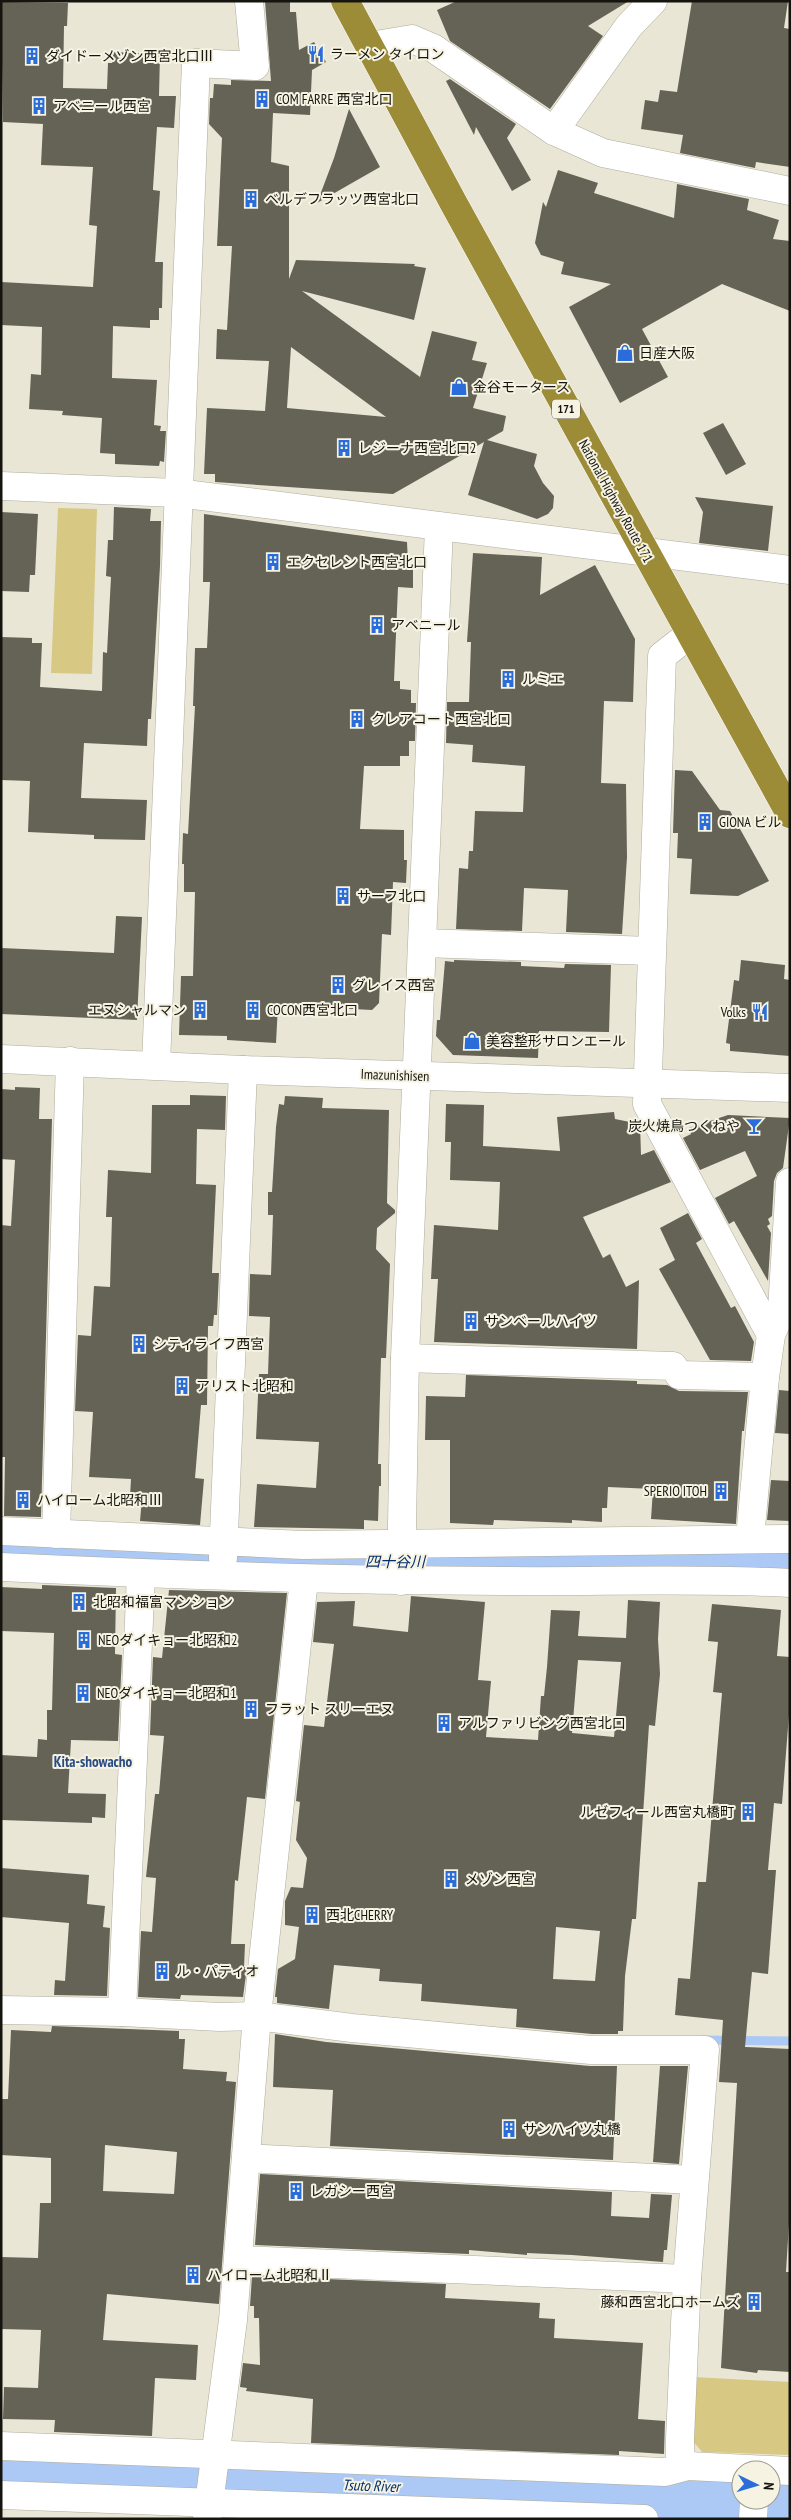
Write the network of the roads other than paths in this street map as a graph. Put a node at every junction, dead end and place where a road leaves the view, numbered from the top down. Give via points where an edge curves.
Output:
1 (248, 1) edge
2 (345, 1) edge
3 (653, 1) edge
4 (370, 46) junction
5 (554, 131) junction
6 (790, 191) edge
7 (1, 486) edge
8 (177, 492) junction
9 (439, 527) junction
10 (644, 551) junction
11 (790, 570) edge
12 (690, 634) junction
13 (790, 814) edge
14 (423, 943) junction
15 (651, 951) junction
16 (1, 1059) edge
17 (70, 1061) junction
18 (156, 1065) junction
19 (243, 1070) junction
20 (417, 1076) junction
21 (646, 1083) junction
22 (790, 1088) edge
23 (790, 1182) edge
24 (771, 1335) junction
25 (405, 1358) junction
26 (765, 1377) junction
27 (1, 1531) edge
28 (56, 1534) junction
29 (750, 1538) junction
30 (790, 1539) edge
31 (224, 1540) junction
32 (402, 1562) junction
33 (1, 1567) edge
34 (141, 1574) junction
35 (223, 1576) junction
36 (304, 1579) junction
37 (790, 1583) edge
38 (1, 2010) edge
39 (122, 2012) junction
40 (257, 2016) junction
41 (246, 2158) junction
42 (694, 2180) junction
43 (238, 2260) junction
44 (687, 2279) junction
45 (1, 2446) edge
46 (214, 2457) junction
47 (688, 2466) junction
48 (731, 2469) edge
49 (1, 2495) edge
50 (209, 2505) edge
51 (32, 2507) edge
52 (383, 2514) edge
53 (576, 2517) edge
54 (644, 2519) edge

1 - 8 street via 254,66 196,63
2 - 4 highway, National Highway Route 171 / 171
3 - 5 street via 629,26
4 - 5 street via 412,39 433,48
4 - 10 highway, National Highway Route 171 / 171
5 - 6 street via 602,153
7 - 8 street
8 - 9 street
8 - 18 street
9 - 10 street
9 - 14 street
10 - 11 street
10 - 12 highway, National Highway Route 171 / 171
12 - 13 highway, National Highway Route 171 / 171
12 - 15 street via 662,656
14 - 15 street
14 - 20 street
15 - 21 street
16 - 17 street, Imazunishisen
17 - 18 street, Imazunishisen
17 - 28 street
18 - 19 street, Imazunishisen
19 - 20 street, Imazunishisen
19 - 31 street
20 - 21 street, Imazunishisen
20 - 25 street
21 - 22 street, Imazunishisen
21 - 24 street via 647,1104
23 - 24 street via 782,1309
24 - 26 street
25 - 26 street via 673,1366 679,1375
25 - 32 street
26 - 29 street
27 - 28 street
28 - 31 street
29 - 30 street
29 - 32 street
31 - 32 street via 303,1545
31 - 35 street
32 - 36 street
32 - 37 street
33 - 34 street
34 - 35 street
34 - 39 street
35 - 36 street
36 - 40 street
38 - 39 street
39 - 40 street
40 - 41 street
40 - 42 street via 591,2050 705,2050
41 - 42 street
41 - 43 street
42 - 44 street
43 - 44 street
43 - 46 street
44 - 47 street via 680,2456
45 - 46 street
46 - 47 street via 666,2472
46 - 50 street
47 - 48 street
49 - 51 street
50 - 51 street
50 - 52 street
52 - 53 street
53 - 54 street

